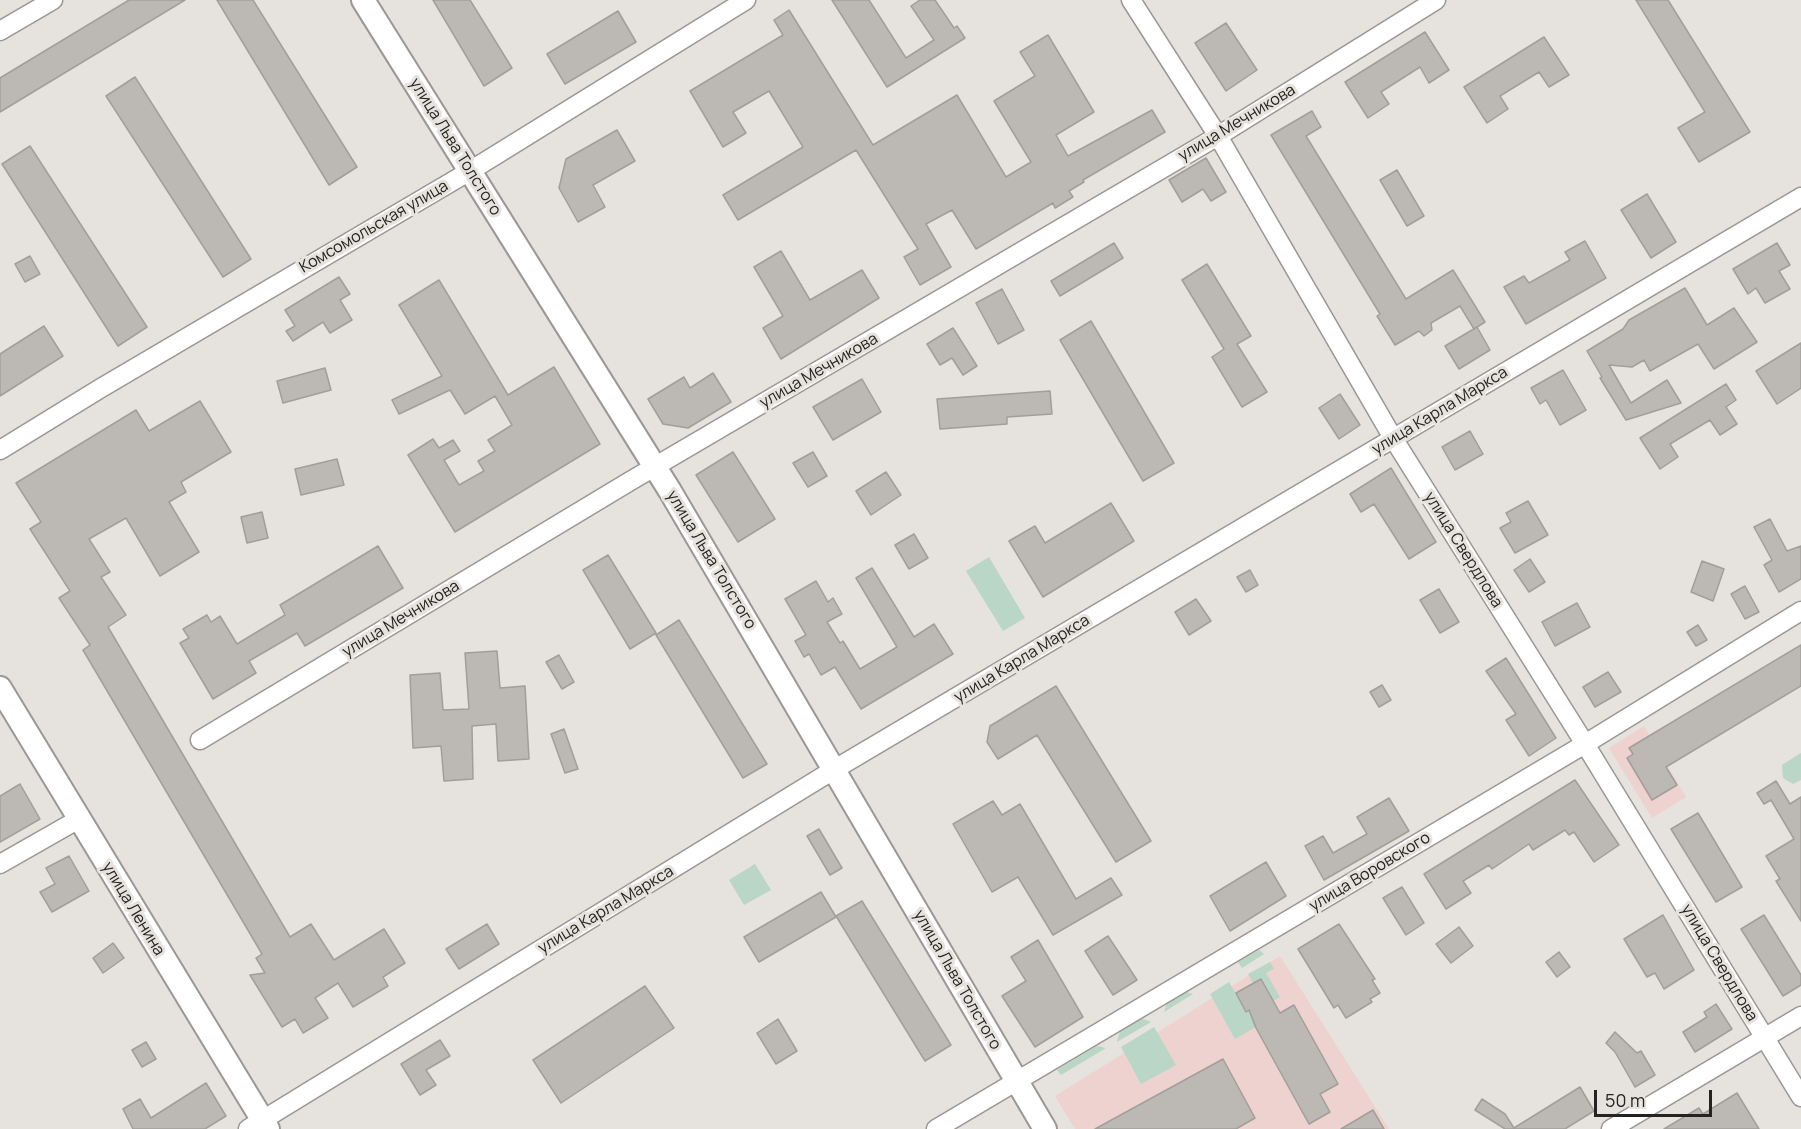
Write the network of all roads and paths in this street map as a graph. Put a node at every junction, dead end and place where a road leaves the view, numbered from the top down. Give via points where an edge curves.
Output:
1 (53, 0) edge
2 (363, 0) edge
3 (746, 0) edge
4 (1131, 0) edge
5 (1436, 0) edge
6 (0, 31) edge
7 (1218, 136) junction
8 (471, 171) junction
9 (1801, 197) edge
10 (1393, 438) junction
11 (0, 450) edge
12 (655, 467) junction
13 (1801, 611) edge
14 (0, 688) edge
15 (200, 740) dead end
16 (1585, 744) junction
17 (835, 769) junction
18 (79, 819) junction
19 (0, 864) edge
20 (1801, 1016) edge
21 (1765, 1038) junction
22 (1016, 1082) junction
23 (1801, 1097) edge
24 (259, 1126) edge
25 (936, 1129) edge
26 (1045, 1129) edge
27 (1611, 1129) edge

1 - 6 street
2 - 8 street, улица Льва Толстого
3 - 8 street, Комсомольская улица
4 - 7 street, улица Свердлова
5 - 7 street, улица Мечникова
7 - 10 street, улица Свердлова
7 - 12 street, улица Мечникова
8 - 11 street, Комсомольская улица
8 - 12 street, улица Льва Толстого
9 - 10 street, улица Карла Маркса
10 - 16 street, улица Свердлова
10 - 17 street, улица Карла Маркса
12 - 15 street, улица Мечникова
12 - 17 street, улица Льва Толстого
13 - 16 street, улица Воровского
14 - 18 street, улица Ленина
16 - 21 street, улица Свердлова
16 - 22 street, улица Воровского
17 - 22 street, улица Льва Толстого
17 - 24 street, улица Карла Маркса
18 - 19 street
18 - 24 street, улица Ленина
20 - 21 street
21 - 23 street, улица Свердлова
21 - 27 street
22 - 25 street, улица Воровского
22 - 26 street, улица Льва Толстого

